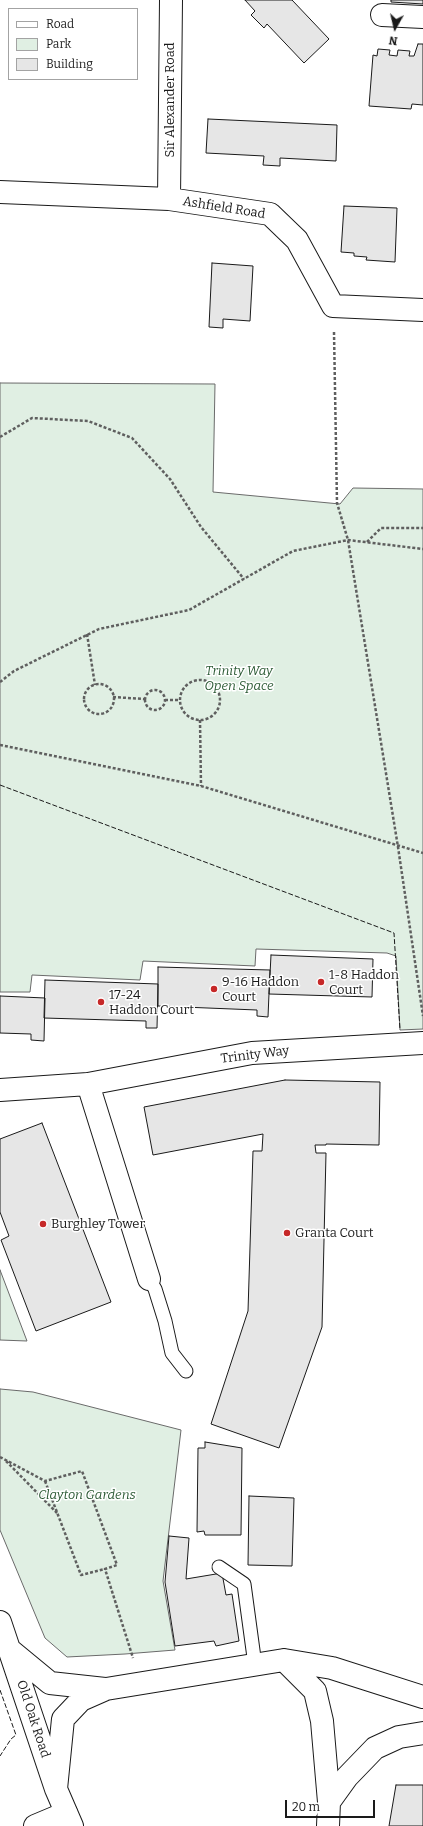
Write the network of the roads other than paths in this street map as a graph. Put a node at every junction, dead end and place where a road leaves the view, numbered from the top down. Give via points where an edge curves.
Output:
1 (171, 0) edge
2 (382, 15) dead end
3 (423, 17) edge
4 (0, 192) edge
5 (169, 199) junction
6 (423, 310) edge
7 (423, 1043) edge
8 (88, 1084) junction
9 (0, 1090) edge
10 (149, 1279) joint
11 (186, 1371) dead end
12 (219, 1567) dead end
13 (0, 1622) edge
14 (10, 1650) junction
15 (284, 1660) junction
16 (255, 1665) junction
17 (106, 1689) junction
18 (423, 1697) edge
19 (423, 1733) edge
20 (56, 1789) junction
21 (329, 1802) junction
22 (69, 1820) edge
23 (35, 1826) edge
24 (328, 1826) edge

1 - 5 street, Sir Alexander Road
2 - 3 street
4 - 5 street, Ashfield Road
5 - 6 street, Ashfield Road via 270,214 296,240 333,306
7 - 8 street, Trinity Way via 252,1053
8 - 9 street, Trinity Way
8 - 10 street
10 - 11 lane via 155,1289 165,1321 172,1353
12 - 16 lane via 244,1584
13 - 14 street, Old Oak Road
14 - 17 street, Old Oak Road via 50,1683
14 - 20 street, Old Oak Road
15 - 16 street
15 - 18 street via 332,1668
15 - 21 street via 315,1692 322,1721
16 - 17 street
17 - 20 street, Old Oak Road via 81,1700 62,1719
19 - 21 street via 400,1737 375,1748 347,1777
20 - 22 street, Old Oak Road
21 - 24 street
22 - 23 street

